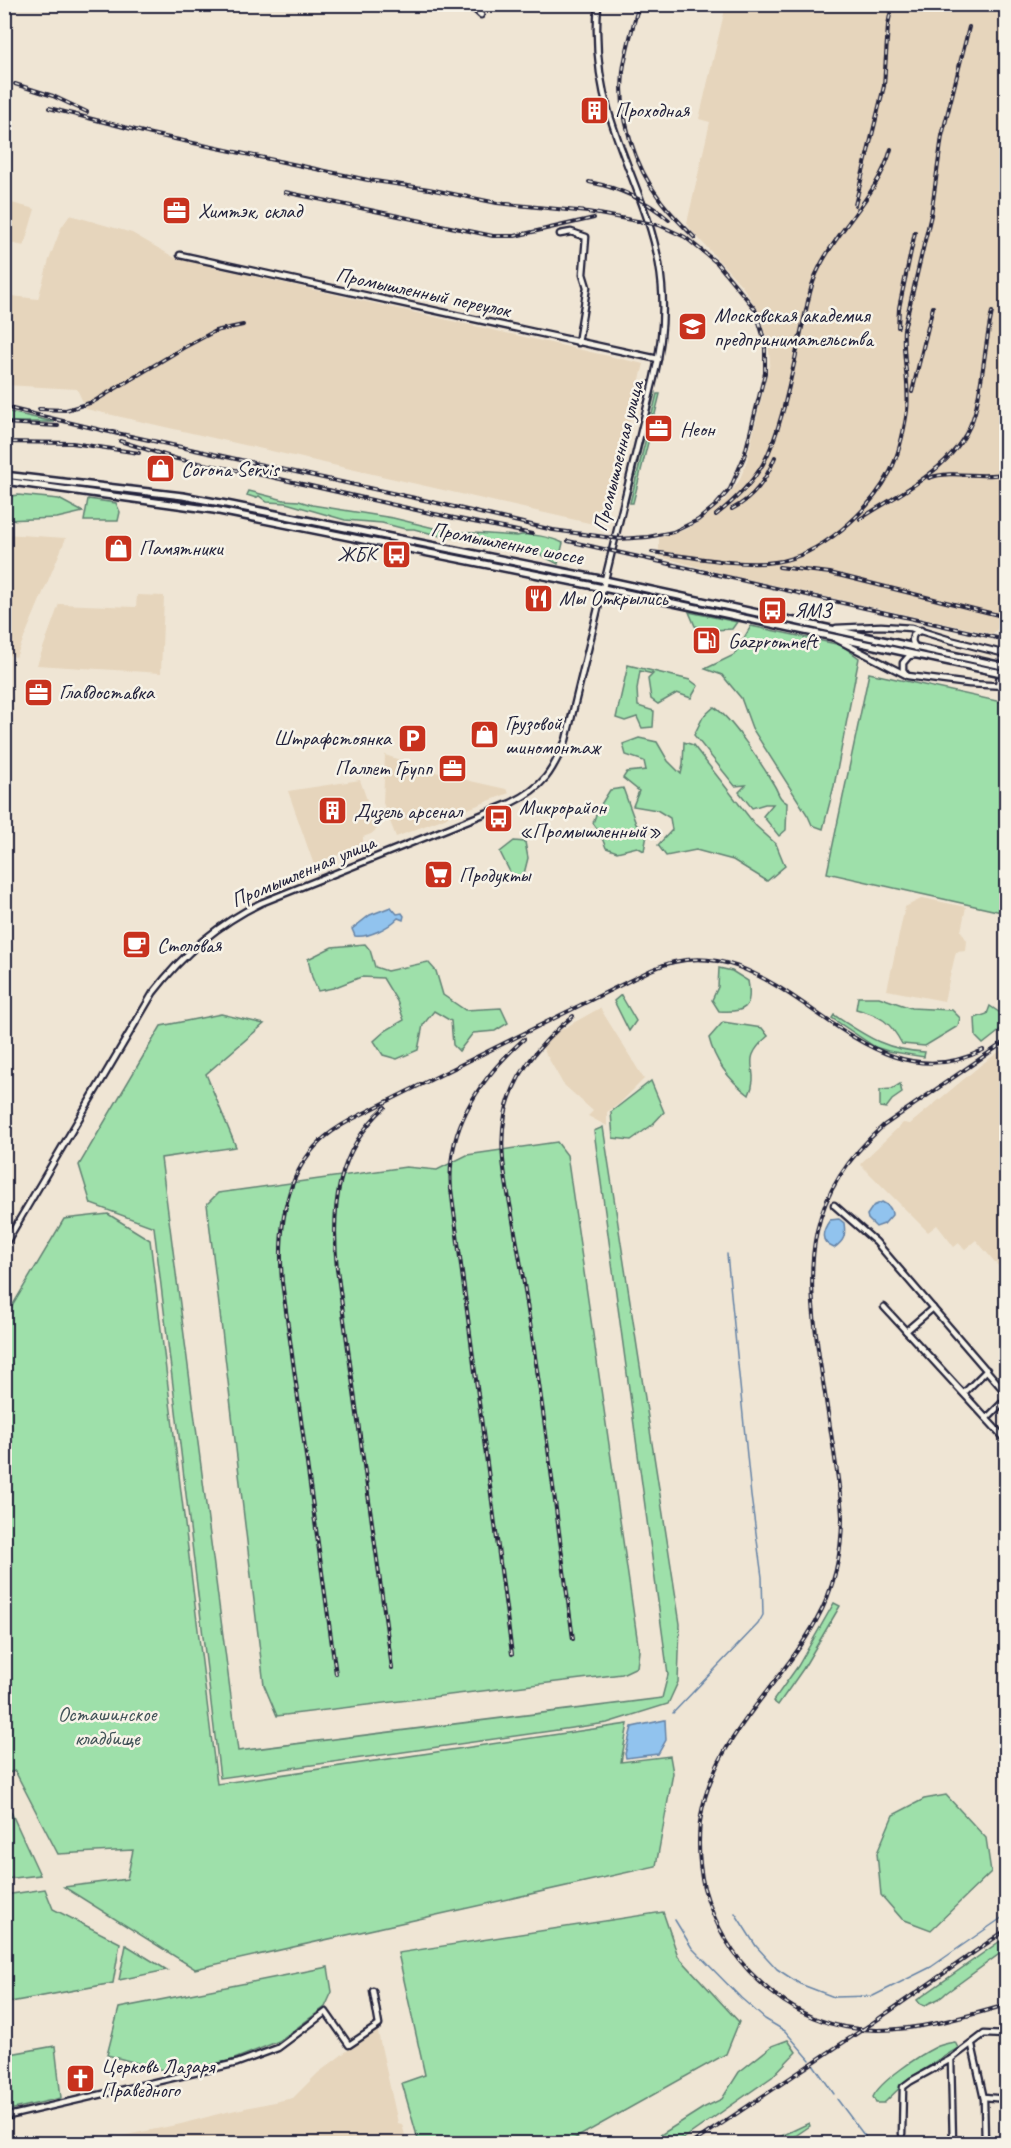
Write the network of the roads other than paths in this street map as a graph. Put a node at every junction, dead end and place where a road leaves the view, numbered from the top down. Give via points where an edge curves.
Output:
1 (469, 4) edge
2 (598, 4) edge
3 (481, 15) dead end
4 (560, 234) dead end
5 (180, 255) dead end
6 (578, 343) junction
7 (658, 359) junction
8 (4, 475) edge
9 (4, 481) edge
10 (125, 489) junction
11 (124, 498) junction
12 (353, 529) junction
13 (352, 537) junction
14 (604, 580) junction
15 (603, 588) junction
16 (832, 629) junction
17 (923, 630) junction
18 (831, 637) junction
19 (916, 648) junction
20 (1006, 654) edge
21 (915, 655) junction
22 (1006, 667) edge
23 (998, 668) junction
24 (1006, 674) edge
25 (908, 676) junction
26 (998, 686) junction
27 (1006, 686) edge
28 (834, 1205) dead end
29 (4, 1246) edge
30 (884, 1307) dead end
31 (933, 1308) junction
32 (906, 1331) junction
33 (987, 1370) junction
34 (964, 1393) junction
35 (1006, 1393) edge
36 (1006, 1399) edge
37 (987, 1418) junction
38 (1006, 1440) edge
39 (373, 1991) dead end
40 (1006, 2035) edge
41 (972, 2045) junction
42 (951, 2059) junction
43 (984, 2097) junction
44 (1006, 2099) edge
45 (4, 2117) edge
46 (902, 2134) dead end
47 (953, 2144) edge
48 (985, 2144) edge

1 - 3 street
2 - 7 street, Промышленная улица via 597,54 605,99 659,264 663,319
4 - 6 street via 571,232 586,237 582,274 587,287
5 - 6 street, Промышленный переулок
6 - 7 street, Промышленный переулок
7 - 14 street, Промышленная улица
8 - 10 main road, Промышленное шоссе
9 - 11 main road, Промышленное шоссе
10 - 11 main road
10 - 12 main road, Промышленное шоссе
11 - 13 main road, Промышленное шоссе via 214,510
12 - 13 main road
12 - 14 main road, Промышленное шоссе
13 - 15 main road, Промышленное шоссе
14 - 15 street, Промышленная улица
14 - 16 main road, Промышленное шоссе
15 - 18 main road, Промышленное шоссе
15 - 29 street, Промышленная улица via 566,740 542,784 512,803 261,903 214,931 153,993
16 - 17 street via 881,626
16 - 19 main road, Промышленное шоссе
17 - 19 street via 912,638
17 - 20 street
18 - 21 main road, Промышленное шоссе
18 - 25 street
19 - 23 main road, Промышленное шоссе
20 - 26 street
21 - 23 main road, Промышленное шоссе
21 - 25 street via 903,663
22 - 23 main road, bridge
23 - 24 main road, bridge
25 - 26 street
26 - 27 street
28 - 31 street via 876,1242
30 - 32 street
31 - 32 street
31 - 33 street
32 - 34 street
33 - 34 street
33 - 35 street
34 - 37 street
36 - 37 street
37 - 38 street
39 - 45 street via 379,2025 349,2045 326,2012 278,2048 237,2063
40 - 41 street via 984,2034
41 - 42 street
41 - 43 street
42 - 46 street via 903,2087
42 - 47 street
43 - 44 street
43 - 48 street

